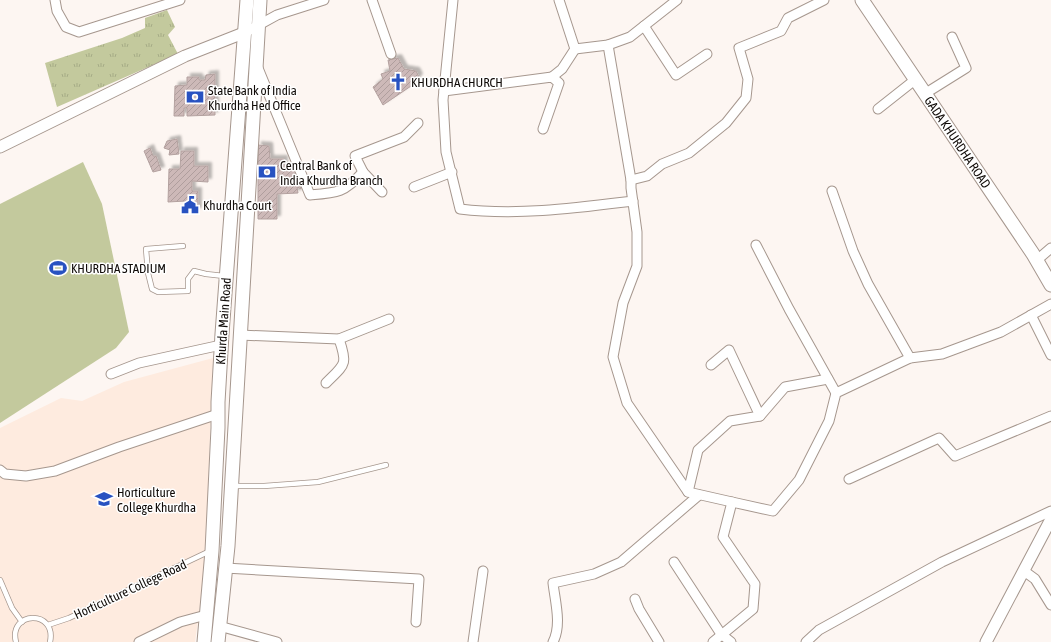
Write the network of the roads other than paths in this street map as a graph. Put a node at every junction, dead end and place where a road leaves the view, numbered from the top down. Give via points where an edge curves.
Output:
1 (55, 0) edge
2 (180, 0) edge
3 (247, 0) edge
4 (260, 0) edge
5 (324, 0) edge
6 (372, 0) edge
7 (453, 0) edge
8 (559, 0) edge
9 (677, 0) edge
10 (824, 0) edge
11 (862, 0) edge
12 (259, 25) junction
13 (644, 26) junction
14 (246, 32) junction
15 (952, 37) dead end
16 (608, 45) junction
17 (576, 49) junction
18 (391, 54) dead end
19 (707, 54) dead end
20 (256, 65) junction
21 (552, 77) junction
22 (916, 79) junction
23 (444, 91) junction
24 (926, 93) junction
25 (878, 109) dead end
26 (418, 123) dead end
27 (543, 129) dead end
28 (0, 147) edge
29 (363, 172) junction
30 (452, 172) junction
31 (631, 180) junction
32 (414, 187) dead end
33 (832, 191) dead end
34 (382, 192) dead end
35 (633, 201) junction
36 (756, 245) dead end
37 (183, 246) dead end
38 (1051, 248) edge
39 (1037, 260) junction
40 (226, 276) junction
41 (1051, 285) edge
42 (1051, 304) edge
43 (1031, 315) junction
44 (389, 319) dead end
45 (240, 334) junction
46 (339, 339) junction
47 (221, 345) junction
48 (1051, 355) edge
49 (910, 358) junction
50 (711, 365) dead end
51 (111, 374) dead end
52 (828, 378) junction
53 (326, 383) dead end
54 (836, 393) junction
55 (218, 414) junction
56 (760, 416) junction
57 (1051, 416) edge
58 (386, 465) dead end
59 (0, 470) edge
60 (849, 479) dead end
61 (216, 483) junction
62 (231, 486) junction
63 (688, 492) junction
64 (699, 495) junction
65 (732, 502) junction
66 (1051, 511) edge
67 (1051, 519) edge
68 (212, 551) junction
69 (674, 562) dead end
70 (225, 568) junction
71 (483, 571) dead end
72 (1024, 571) junction
73 (0, 580) edge
74 (635, 599) dead end
75 (1051, 605) edge
76 (206, 615) junction
77 (22, 622) junction
78 (416, 622) dead end
79 (48, 625) junction
80 (219, 626) junction
81 (721, 634) junction
82 (16, 642) edge
83 (50, 642) edge
84 (139, 642) edge
85 (204, 642) edge
86 (218, 642) edge
87 (277, 642) edge
88 (474, 642) edge
89 (553, 642) edge
90 (659, 642) edge
91 (713, 642) edge
92 (731, 642) edge
93 (806, 642) edge
94 (986, 642) edge

1 - 2 street via 57,11 66,27 79,32
3 - 14 main road, Khurda Main Road
4 - 12 main road, Khurda Main Road
5 - 12 street via 277,15
6 - 18 street
7 - 23 street
8 - 17 street
9 - 13 street
10 - 31 street via 788,18 781,30 739,48 748,79 746,98 726,123 689,153 662,164 647,176
11 - 22 main road, GADA KHURDHA ROAD
12 - 14 street
12 - 20 main road, Khurda Main Road
13 - 16 street via 630,37
13 - 19 street via 676,75
14 - 28 street via 185,56
14 - 40 main road, Khurda Main Road
15 - 24 street via 966,68
16 - 17 street
16 - 31 street
17 - 21 street via 562,69
20 - 29 street via 310,195 337,192 354,182
20 - 45 main road, Khurda Main Road
21 - 23 street
21 - 27 street via 558,83
22 - 24 main road, GADA KHURDHA ROAD
22 - 25 street
23 - 30 street via 446,152
24 - 39 main road, GADA KHURDHA ROAD
26 - 29 street via 404,137 356,156
29 - 34 street
30 - 32 street
30 - 35 street via 460,209 486,212 532,210
31 - 35 street
33 - 49 street via 868,284
35 - 63 street via 637,232 637,266 623,303 613,357 627,403
36 - 52 street
37 - 40 lane via 146,249 152,289 158,292 188,291 188,279 194,271
38 - 39 street
39 - 41 main road, GADA KHURDHA ROAD
40 - 47 main road, Khurda Main Road
42 - 43 street
43 - 48 street
43 - 49 street via 1001,332 942,354
44 - 46 street
45 - 46 street
45 - 62 main road, Khurda Main Road
46 - 53 street via 345,359
47 - 51 street via 139,363
47 - 55 main road, Khurda Main Road
49 - 54 street
50 - 56 street via 730,350
52 - 54 street
52 - 56 street via 785,387
54 - 65 street via 829,421 799,480 773,512
55 - 59 street via 55,471 26,476 5,474
55 - 61 main road, Khurda Main Road
56 - 63 street via 730,421 698,450
57 - 60 street via 955,456 939,438
58 - 62 lane via 318,482
61 - 62 main road
61 - 68 main road, Khurda Main Road
62 - 70 main road, Khurda Main Road
63 - 64 street
64 - 65 street
64 - 89 street via 621,562 594,574 553,583 558,619
65 - 81 street via 723,537 755,584 753,609
66 - 93 street via 942,562 819,630
67 - 72 street
68 - 76 main road, Khurda Main Road
68 - 79 lane, Horticulture College Road via 69,618
69 - 81 street
70 - 78 street via 419,579
70 - 80 main road, Khurda Main Road
71 - 88 street
72 - 75 street via 1035,579
72 - 94 street
73 - 77 lane via 12,608
74 - 90 street
76 - 84 street via 180,622
76 - 85 main road, Khurda Main Road
77 - 79 lane via 32,618 44,621
77 - 82 lane via 15,632
79 - 83 lane
80 - 86 main road, Khurda Main Road
80 - 87 street
81 - 91 street
81 - 92 street

